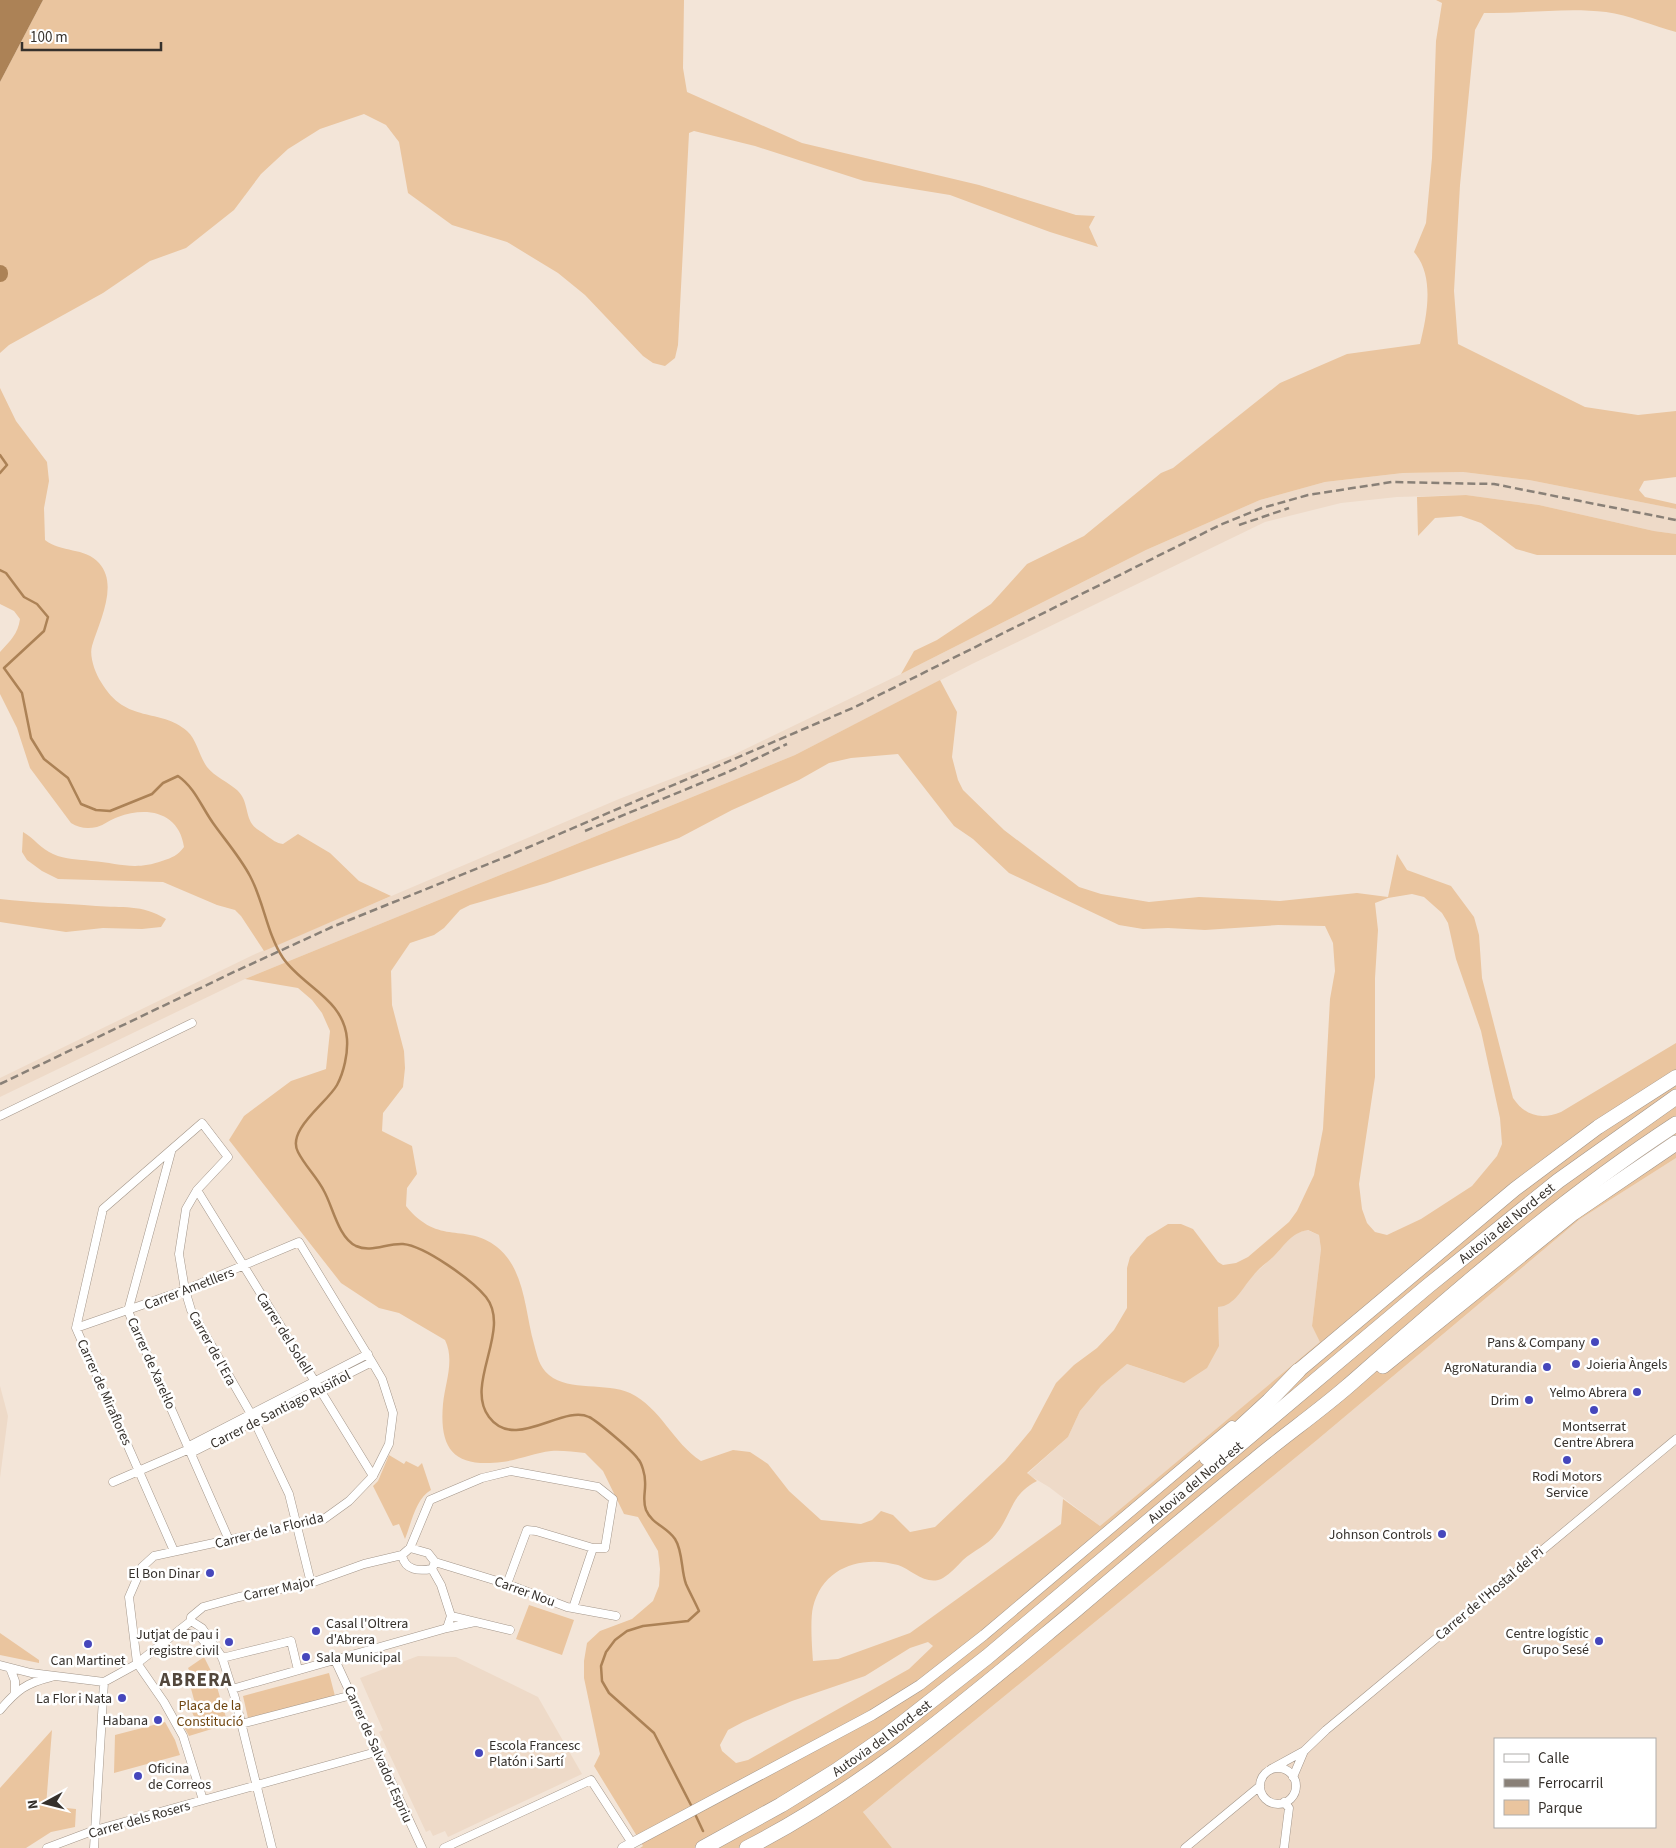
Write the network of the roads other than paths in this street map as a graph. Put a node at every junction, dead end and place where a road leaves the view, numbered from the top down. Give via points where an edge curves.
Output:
1 (192, 1023) dead end
2 (1676, 1077) edge
3 (1676, 1097) edge
4 (0, 1116) edge
5 (202, 1123) joint
6 (1676, 1124) edge
7 (1676, 1143) edge
8 (171, 1151) junction
9 (1676, 1151) edge
10 (1641, 1168) junction
11 (197, 1190) junction
12 (299, 1242) joint
13 (243, 1266) junction
14 (186, 1290) junction
15 (128, 1311) junction
16 (76, 1328) junction
17 (368, 1354) junction
18 (372, 1362) junction
19 (1298, 1371) junction
20 (314, 1381) junction
21 (1346, 1387) junction
22 (320, 1390) junction
23 (251, 1414) junction
24 (255, 1422) junction
25 (1676, 1439) edge
26 (190, 1450) junction
27 (139, 1471) junction
28 (373, 1476) junction
29 (112, 1482) dead end
30 (297, 1525) junction
31 (229, 1540) junction
32 (410, 1548) junction
33 (593, 1548) junction
34 (174, 1551) junction
35 (402, 1555) junction
36 (434, 1566) junction
37 (1084, 1574) junction
38 (311, 1583) junction
39 (507, 1584) junction
40 (574, 1608) junction
41 (451, 1616) junction
42 (616, 1616) dead end
43 (191, 1621) junction
44 (476, 1622) junction
45 (447, 1628) junction
46 (510, 1630) dead end
47 (177, 1632) junction
48 (198, 1635) junction
49 (222, 1658) junction
50 (336, 1660) junction
51 (137, 1663) junction
52 (0, 1665) edge
53 (10, 1668) junction
54 (298, 1670) junction
55 (227, 1672) junction
56 (57, 1676) junction
57 (104, 1682) junction
58 (232, 1689) junction
59 (15, 1694) junction
60 (352, 1695) junction
61 (0, 1710) edge
62 (241, 1724) junction
63 (1304, 1751) junction
64 (376, 1752) junction
65 (1271, 1769) junction
66 (1293, 1777) junction
67 (255, 1786) junction
68 (1260, 1786) junction
69 (203, 1800) junction
70 (830, 1801) junction
71 (1284, 1802) junction
72 (95, 1830) junction
73 (628, 1846) edge
74 (47, 1848) edge
75 (94, 1848) edge
76 (272, 1848) edge
77 (422, 1848) edge
78 (444, 1848) edge
79 (703, 1848) edge
80 (747, 1848) edge
81 (768, 1848) edge
82 (1185, 1848) edge
83 (1284, 1848) edge

1 - 4 street
2 - 19 highway via 1598,1127 1515,1189
3 - 37 highway, Autovia del Nord-est via 1558,1181 1443,1273
5 - 8 street, Carrer de Miraflores
5 - 11 street, Carrer de l'Era via 228,1157
6 - 21 highway, Autovia del Nord-est via 1589,1183 1417,1324
7 - 10 highway
8 - 15 street, Carrer de Xarel·lo
8 - 16 street, Carrer de Miraflores via 103,1209
9 - 10 highway
10 - 21 highway via 1573,1213 1377,1372
11 - 13 street, Carrer del Solell
11 - 14 street, Carrer de l'Era via 186,1209 179,1254
12 - 13 street, Carrer Ametllers
12 - 17 street, Carrer de la Florida
13 - 14 street, Carrer Ametllers
13 - 20 street, Carrer del Solell
14 - 15 street, Carrer Ametllers
14 - 23 street, Carrer de l'Era via 191,1310
15 - 16 street, Carrer Ametllers
15 - 26 street, Carrer de Xarel·lo
16 - 27 street, Carrer de Miraflores
17 - 18 street, Carrer de la Florida
17 - 20 street, Carrer de Santiago Rusiñol
18 - 22 street, Carrer de Santiago Rusiñol
18 - 28 street, Carrer de la Florida via 382,1379 393,1413 389,1444
19 - 37 highway via 1170,1488
19 - 73 street via 920,1685 872,1715
20 - 22 street, Carrer del Solell
20 - 23 street, Carrer de Santiago Rusiñol
21 - 70 highway, Autovia del Nord-est via 944,1719
22 - 24 street, Carrer de Santiago Rusiñol
22 - 28 street, Carrer del Solell
23 - 24 street, Carrer de l'Era
23 - 26 street, Carrer de Santiago Rusiñol
24 - 26 street, Carrer de Santiago Rusiñol
24 - 30 street, Carrer de l'Era via 289,1494
25 - 63 street, Carrer de l'Hostal del Pi
26 - 27 street, Carrer de Santiago Rusiñol
26 - 31 street, Carrer de Xarel·lo
27 - 29 street, Carrer de Santiago Rusiñol
27 - 34 street, Carrer de Miraflores
28 - 30 street, Carrer de la Florida via 349,1501 324,1519
30 - 31 street, Carrer de la Florida
30 - 38 street, Carrer de l'Era
31 - 34 street, Carrer de la Florida
32 - 33 street via 430,1500 482,1478 511,1471 598,1487 613,1499 605,1548
32 - 35 street
32 - 36 street via 428,1552
33 - 39 street via 527,1530
33 - 40 street
34 - 51 street, Carrer de la Florida via 154,1556 142,1567 129,1597
35 - 36 street via 403,1562 410,1568 420,1571
35 - 38 street, Carrer Major via 364,1564
36 - 39 street, Carrer Nou
36 - 41 street
37 - 79 highway, Autovia del Nord-est via 988,1656 885,1736 781,1805
38 - 43 street, Carrer Major via 203,1606
39 - 40 street, Carrer Nou
40 - 42 street, Carrer Nou
41 - 44 street
41 - 45 street
43 - 47 street, Carrer Major
43 - 48 street
43 - 49 street via 202,1628
44 - 45 street
44 - 46 street
45 - 50 street
47 - 48 street
47 - 51 street, Carrer Major
48 - 55 street
49 - 54 street via 290,1641
49 - 55 street
50 - 54 street
50 - 60 street, Carrer de Salvador Espriu
51 - 57 street, Carrer Major
51 - 69 street via 183,1736
52 - 53 street
53 - 56 street
53 - 59 street
54 - 58 street
55 - 58 street
56 - 57 street
56 - 59 street via 31,1682
57 - 72 street
58 - 62 street
59 - 61 street
60 - 62 street
60 - 64 street, Carrer de Salvador Espriu via 367,1724
62 - 67 street
63 - 65 street, Carrer de l'Hostal del Pi
63 - 66 street, Carrer de l'Hostal del Pi
64 - 67 street, Carrer dels Rosers
64 - 77 street, Carrer de Salvador Espriu
65 - 66 street via 1286,1770
65 - 68 street via 1263,1776
66 - 71 street via 1293,1795
67 - 69 street, Carrer dels Rosers
67 - 76 street
68 - 71 street via 1268,1800 1279,1804
68 - 82 street
69 - 72 street, Carrer dels Rosers
70 - 80 highway, Autovia del Nord-est
70 - 81 highway via 803,1825
71 - 83 street via 1289,1808
72 - 74 street, Carrer dels Rosers
72 - 75 street
73 - 78 street via 591,1780

